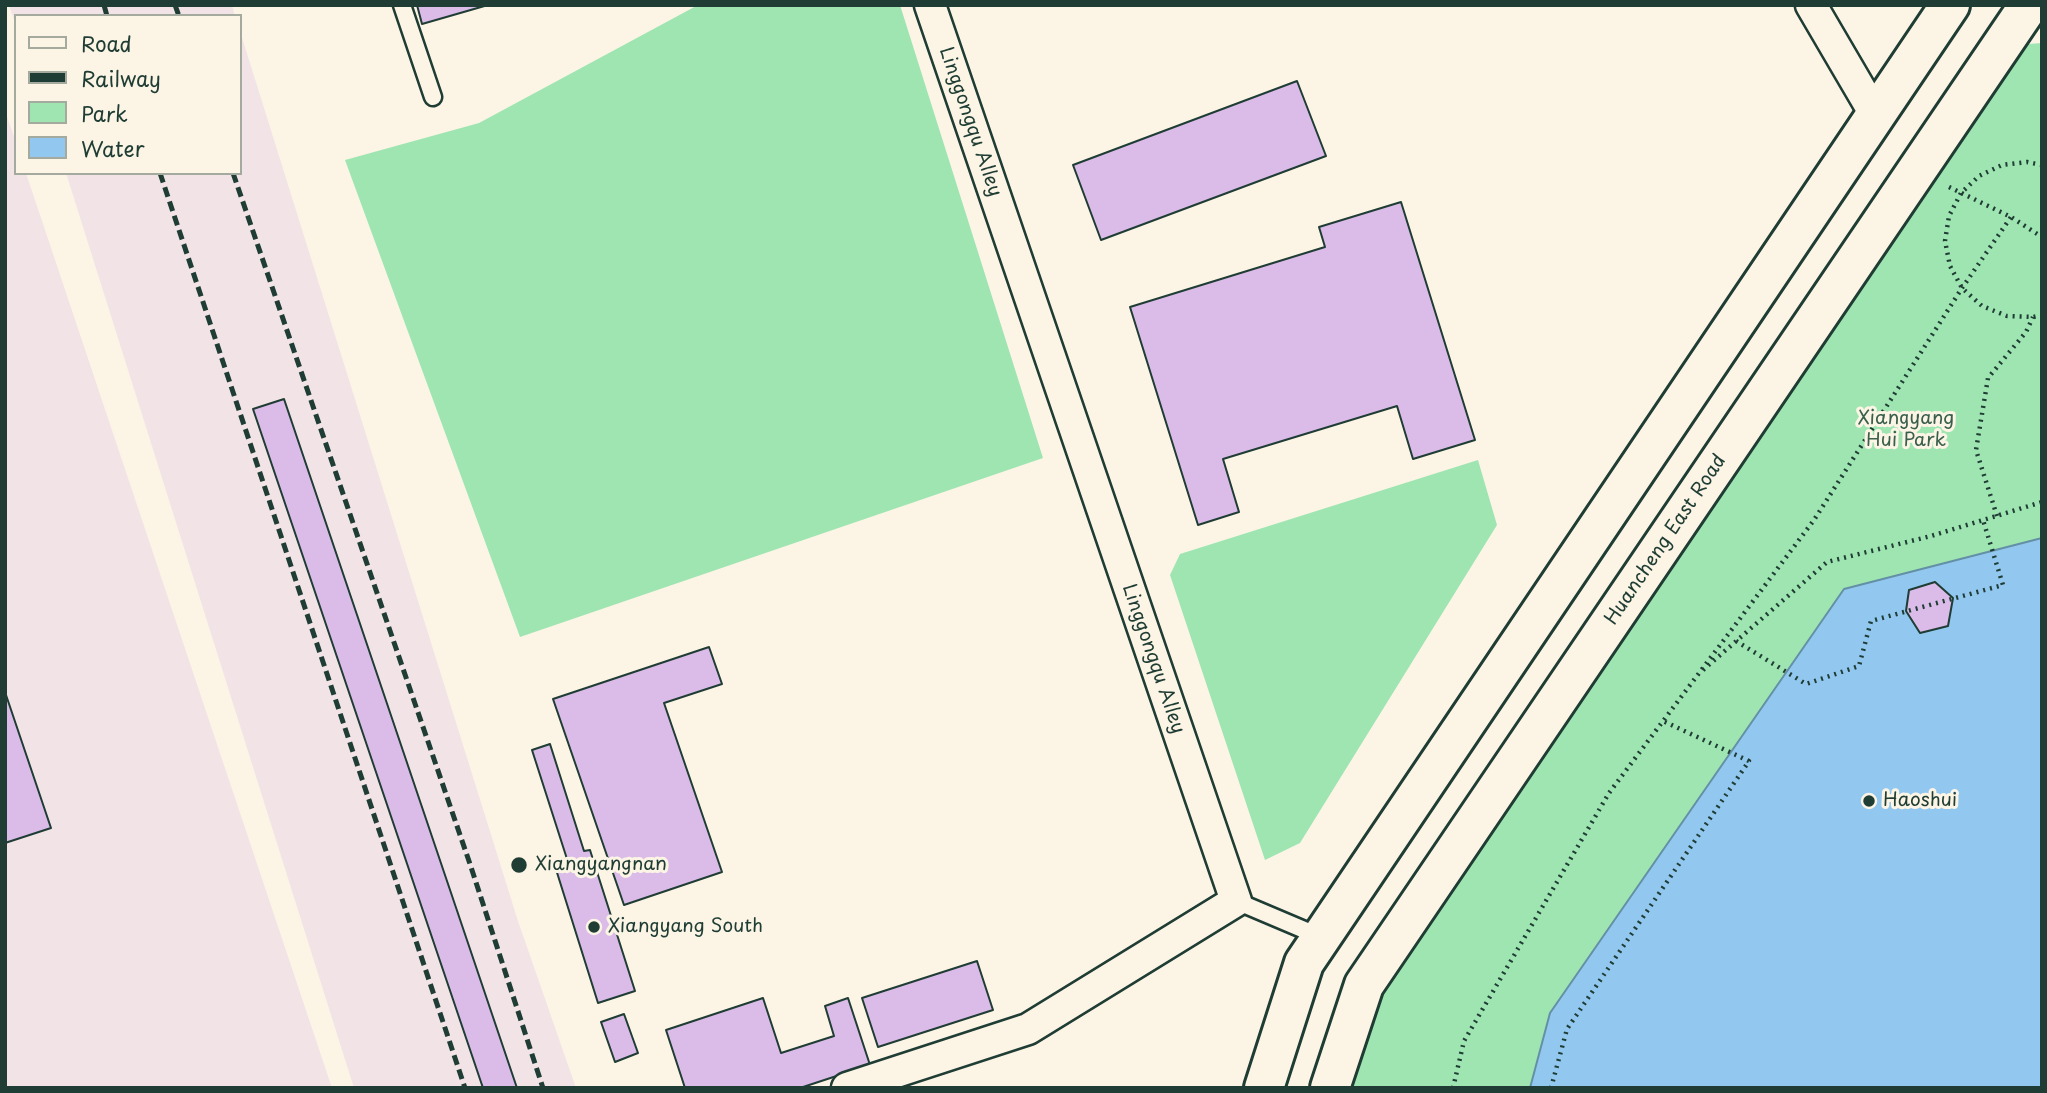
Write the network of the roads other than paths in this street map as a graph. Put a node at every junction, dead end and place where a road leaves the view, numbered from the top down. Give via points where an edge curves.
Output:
1 (402, 5) edge
2 (930, 5) edge
3 (1811, 5) edge
4 (1950, 5) edge
5 (2029, 5) edge
6 (432, 97) dead end
7 (1876, 116) junction
8 (1236, 901) junction
9 (1322, 937) junction
10 (847, 1088) edge
11 (1264, 1088) edge
12 (1330, 1088) edge

1 - 6 lane
2 - 8 street, Linggongqu Alley
3 - 7 street
4 - 7 main road
5 - 12 main road, Huancheng East Road via 1364,985
7 - 9 main road
8 - 9 lane
8 - 10 street via 1028,1029
9 - 11 main road via 1304,963

